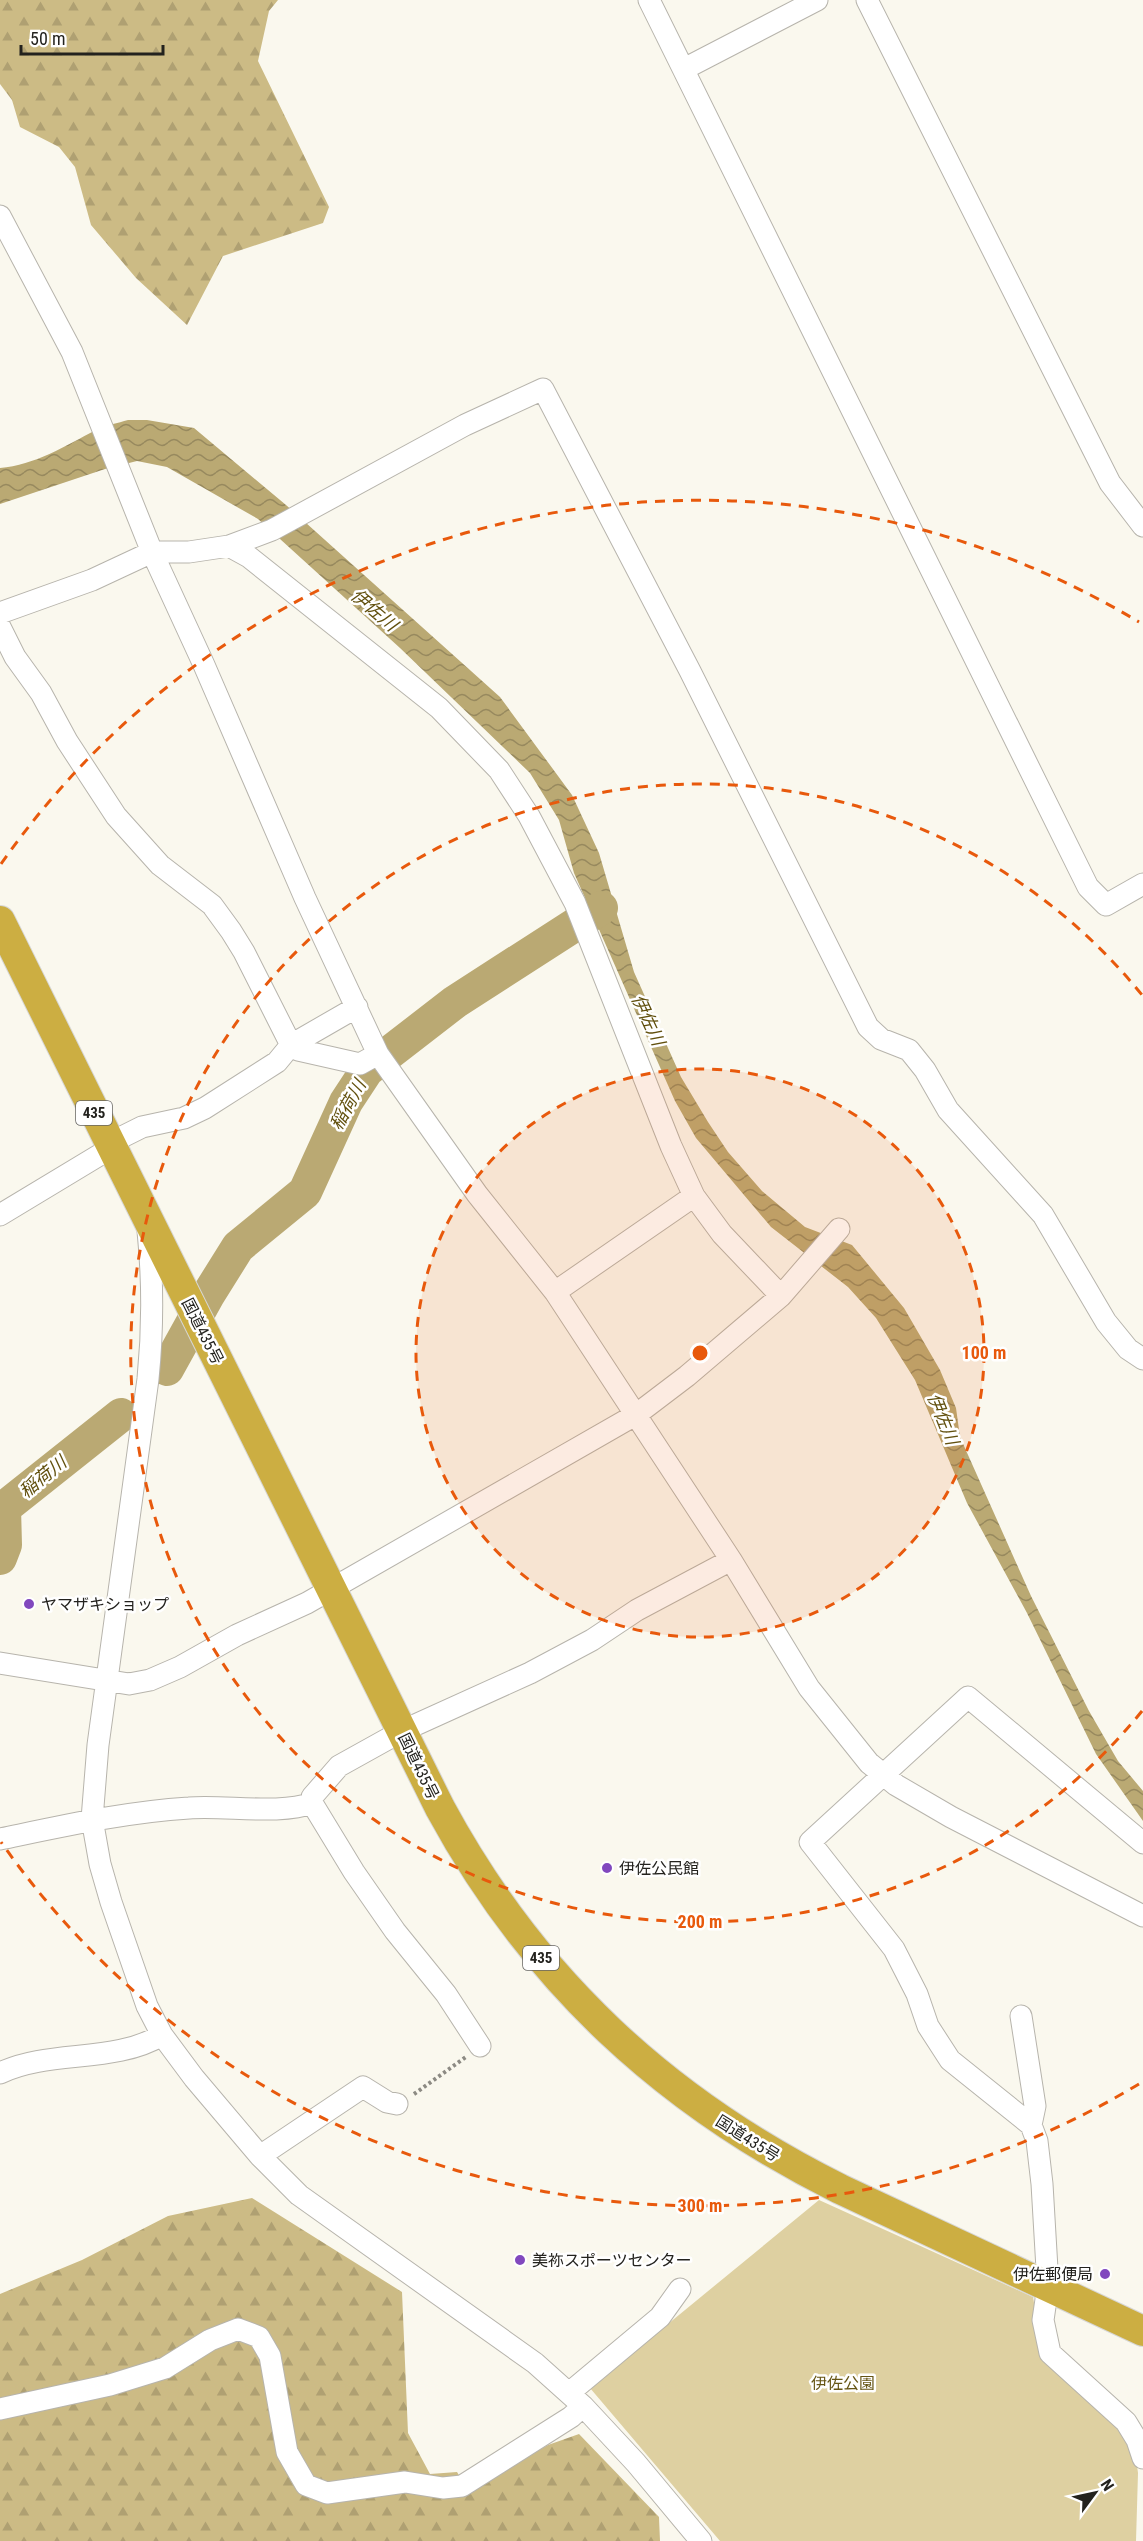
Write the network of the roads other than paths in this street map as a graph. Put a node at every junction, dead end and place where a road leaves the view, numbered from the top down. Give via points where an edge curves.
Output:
1 (649, 0) edge
2 (817, 0) edge
3 (867, 0) edge
4 (684, 69) junction
5 (0, 216) edge
6 (1143, 526) edge
7 (236, 543) junction
8 (152, 552) junction
9 (0, 613) edge
10 (0, 627) edge
11 (1143, 885) edge
12 (0, 921) edge
13 (357, 1006) junction
14 (291, 1045) junction
15 (378, 1054) junction
16 (111, 1148) junction
17 (694, 1196) junction
18 (0, 1215) edge
19 (147, 1219) junction
20 (838, 1228) dead end
21 (787, 1290) junction
22 (555, 1292) junction
23 (1143, 1359) edge
24 (637, 1414) junction
25 (731, 1560) junction
26 (331, 1590) junction
27 (0, 1663) edge
28 (107, 1681) junction
29 (402, 1731) junction
30 (882, 1774) junction
31 (312, 1803) junction
32 (92, 1819) junction
33 (0, 1839) edge
34 (1143, 1843) edge
35 (1143, 1916) edge
36 (1021, 2016) dead end
37 (162, 2035) junction
38 (480, 2046) road end
39 (0, 2073) edge
40 (398, 2104) road end
41 (1031, 2125) junction
42 (260, 2156) junction
43 (1048, 2286) junction
44 (680, 2289) dead end
45 (1143, 2331) edge
46 (576, 2399) junction
47 (0, 2409) edge
48 (1143, 2458) edge
49 (701, 2541) edge

1 - 4 street
2 - 4 street
3 - 6 street via 1110,483
4 - 11 street via 1088,887 1106,905
5 - 8 street via 72,352
7 - 8 street via 189,552
7 - 17 street via 439,708 499,770 529,816 575,903
7 - 23 street via 272,530 465,426 543,389 868,1027 881,1039 909,1050 948,1110 1043,1215 1106,1322 1128,1349
8 - 9 street via 92,580
8 - 13 street
10 - 14 street via 116,816 160,865 212,905 231,931
12 - 16 highway, 国道435号 / 435
13 - 14 street
13 - 15 street
14 - 15 street via 360,1064
14 - 16 street via 276,1062 205,1108 184,1118 142,1127
15 - 22 street via 477,1194
16 - 18 street
16 - 19 highway, 国道435号 / 435
17 - 21 street via 722,1233
17 - 22 street
19 - 26 highway, 国道435号 / 435
19 - 28 street via 153,1332
20 - 21 street
21 - 24 street
22 - 24 street
24 - 25 street
24 - 26 street
25 - 29 street via 530,1673
25 - 30 street via 809,1688
26 - 28 street via 150,1680 129,1684
26 - 29 highway, 国道435号 / 435
27 - 28 street
28 - 32 street
29 - 31 street via 339,1766 321,1784
29 - 43 highway, 国道435号 / 435 via 466,1856 496,1900 571,1992 650,2067 732,2129 790,2165
30 - 34 street via 968,1697
30 - 35 street via 960,1822
30 - 41 street via 810,1842 894,1949 928,2026 950,2060
31 - 32 street via 294,1808 190,1808
31 - 38 street via 354,1872
32 - 33 street
32 - 37 street via 111,1902 135,1975
36 - 41 street via 1035,2106
37 - 39 street via 127,2050 35,2062
37 - 42 street
40 - 42 street via 387,2102 363,2087
41 - 43 street via 1042,2184
42 - 46 street via 299,2195 502,2339
43 - 45 highway, 国道435号 / 435
43 - 48 street via 1043,2320 1050,2353 1126,2422
44 - 46 street via 660,2318
46 - 47 street via 571,2417 462,2486 443,2488 405,2482 327,2493 306,2485 288,2452 270,2356 259,2337 238,2329 210,2340 165,2368 110,2385
46 - 49 street

